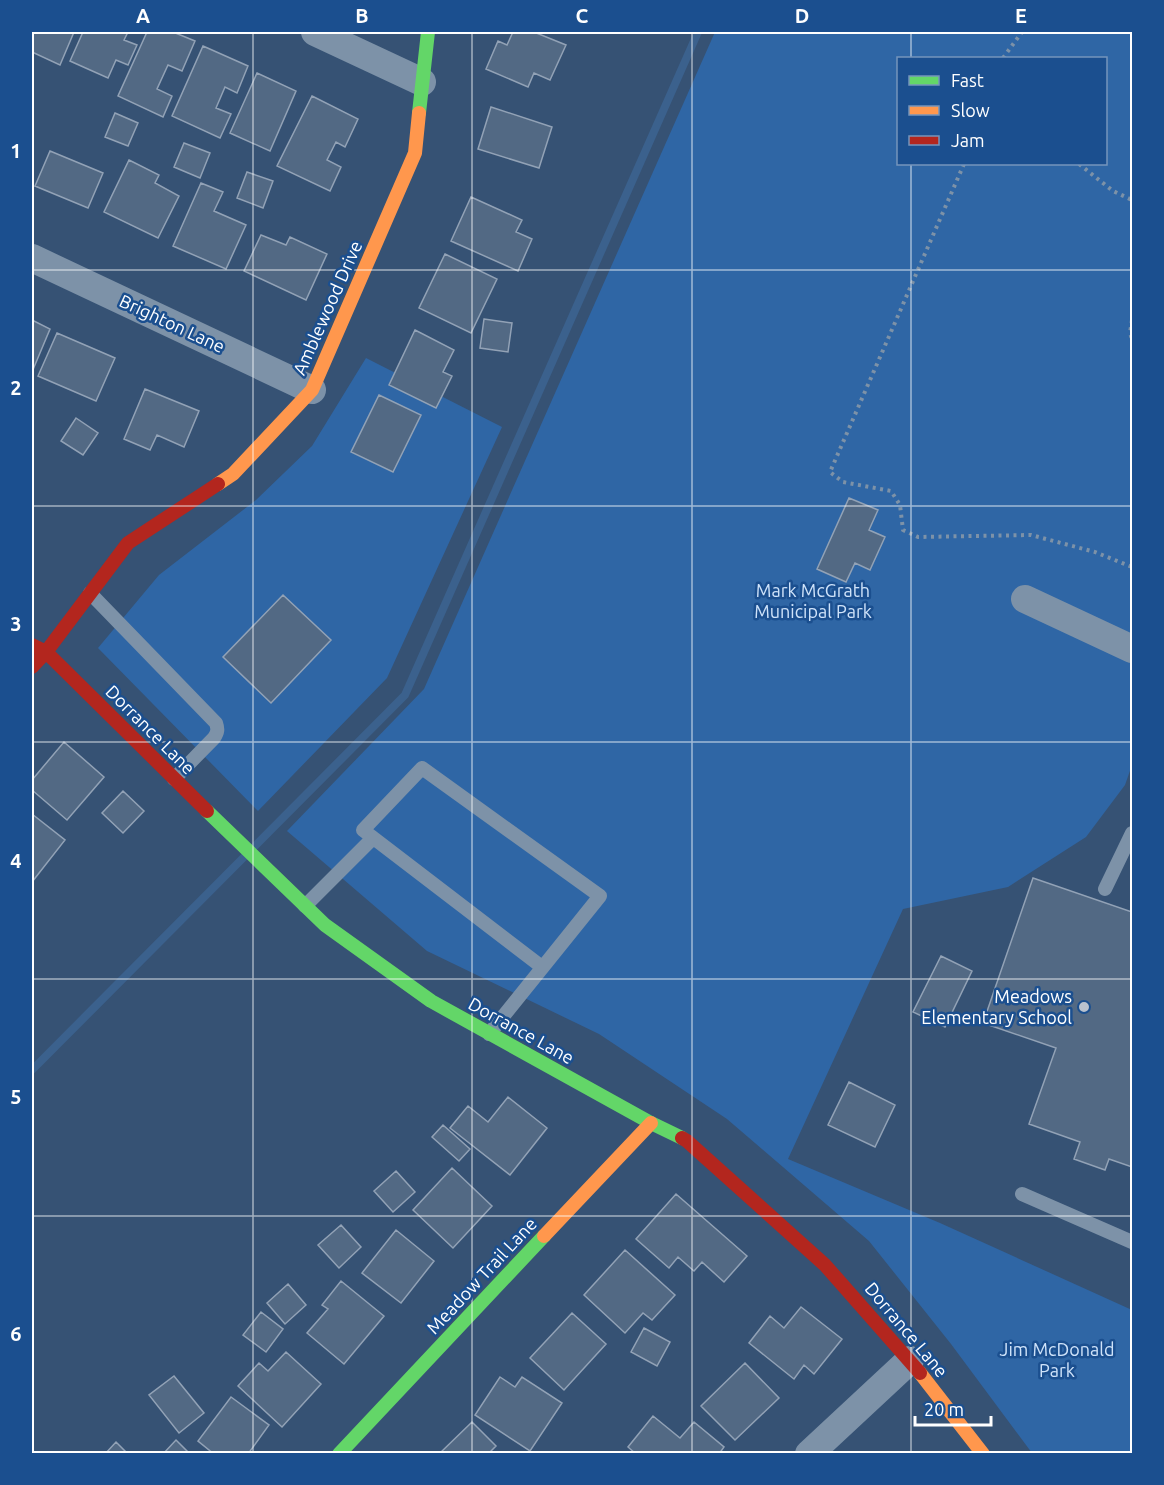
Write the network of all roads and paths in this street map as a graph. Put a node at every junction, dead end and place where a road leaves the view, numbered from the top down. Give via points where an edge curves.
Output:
1 (315, 32) edge
2 (428, 32) edge
3 (1022, 32) edge
4 (1004, 57) edge
5 (422, 82) junction
6 (964, 165) edge
7 (1080, 165) edge
8 (1132, 200) edge
9 (32, 258) edge
10 (1132, 321) edge
11 (1132, 339) edge
12 (312, 390) junction
13 (1132, 567) edge
14 (90, 593) junction
15 (1025, 599) dead end
16 (32, 645) edge
17 (1132, 649) edge
18 (46, 652) junction
19 (32, 667) edge
20 (174, 779) junction
21 (1132, 833) edge
22 (373, 838) junction
23 (1105, 888) dead end
24 (305, 906) junction
25 (542, 967) junction
26 (489, 1034) junction
27 (651, 1123) junction
28 (1022, 1194) dead end
29 (1132, 1242) edge
30 (910, 1360) junction
31 (339, 1454) edge
32 (809, 1454) edge
33 (983, 1454) edge

1 - 5 street
2 - 5 street, Amblewood Drive
3 - 4 path
5 - 12 street, Amblewood Drive via 415,153
6 - 13 path via 830,472 843,482 891,491 900,505 903,530 918,537 1031,534
7 - 8 path via 1113,191
9 - 12 street, Brighton Lane
10 - 11 path
12 - 14 street, Amblewood Drive via 233,474 128,543
14 - 18 street, Amblewood Drive
14 - 20 lane via 216,723 218,733
15 - 17 street
16 - 18 street, Dorrance Lane
18 - 19 street, Amblewood Drive
18 - 20 street, Dorrance Lane
20 - 24 street, Dorrance Lane
21 - 23 lane
22 - 24 lane
22 - 25 lane
22 - 25 lane via 363,830 422,768 600,896
24 - 26 street, Dorrance Lane via 325,925 431,1001
25 - 26 lane
26 - 27 street, Dorrance Lane
27 - 30 street, Dorrance Lane via 687,1141 817,1257
27 - 31 street, Meadow Trail Lane
28 - 29 lane
30 - 32 street
30 - 33 street, Dorrance Lane

